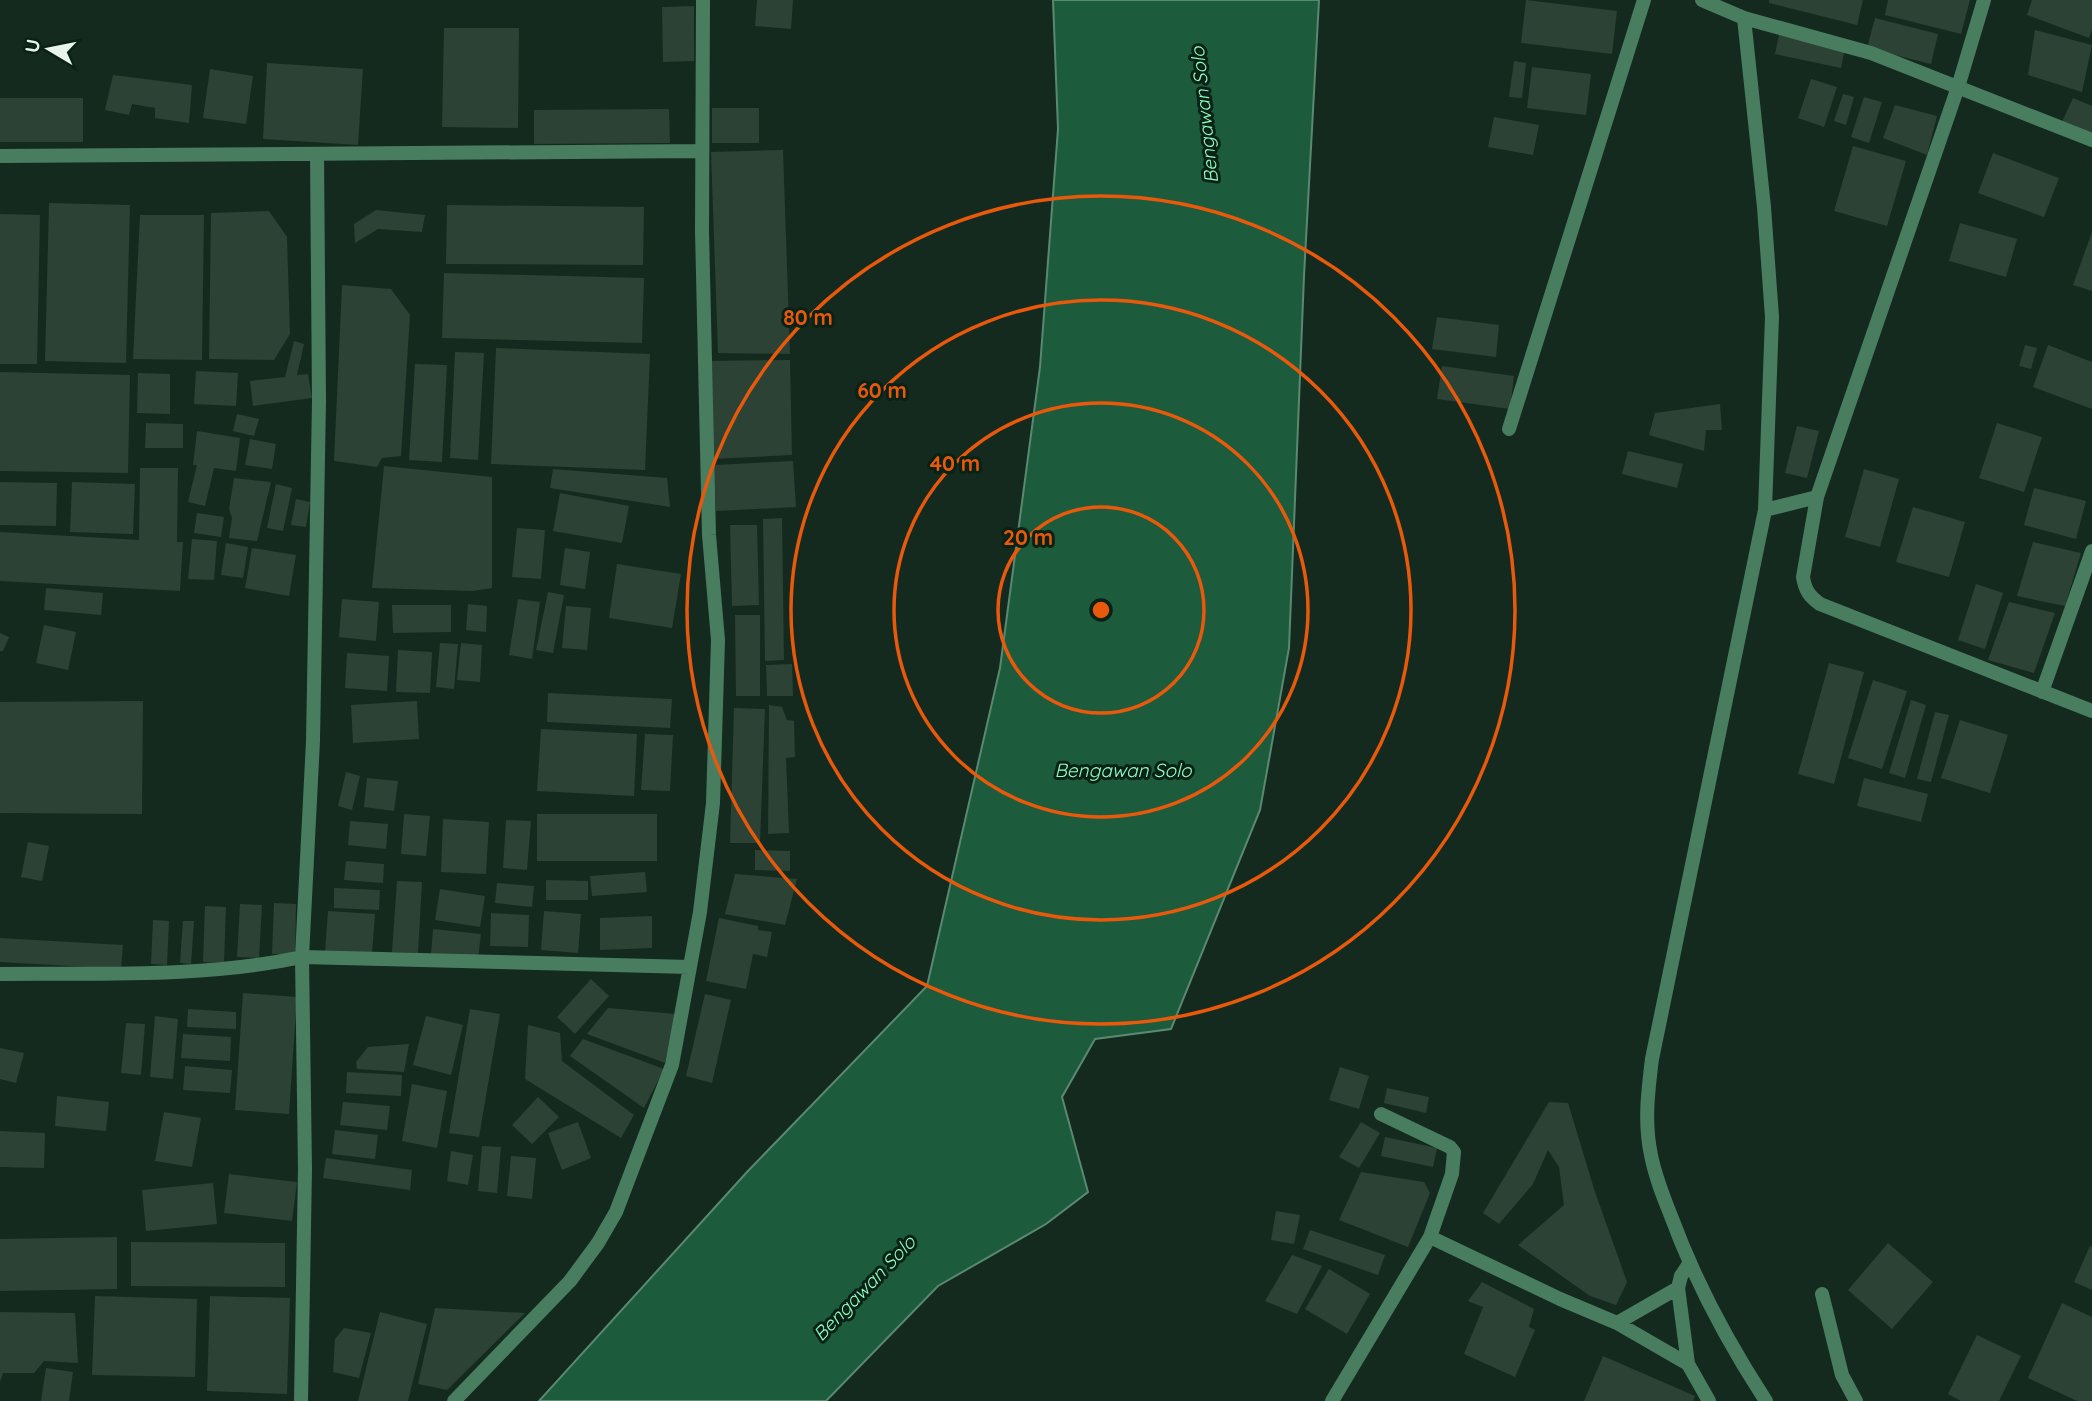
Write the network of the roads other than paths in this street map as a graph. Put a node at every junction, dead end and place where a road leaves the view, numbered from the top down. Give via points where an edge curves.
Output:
1 (703, 0) edge
2 (1644, 0) edge
3 (1702, 0) edge
4 (1984, 0) edge
5 (1744, 18) junction
6 (1958, 87) junction
7 (2092, 140) edge
8 (701, 150) junction
9 (317, 154) junction
10 (0, 156) edge
11 (1509, 429) dead end
12 (1817, 497) junction
13 (1765, 510) junction
14 (2092, 551) edge
15 (2042, 692) junction
16 (2092, 711) edge
17 (302, 957) junction
18 (690, 967) junction
19 (0, 974) edge
20 (1381, 1114) dead end
21 (1430, 1237) junction
22 (1689, 1264) junction
23 (1678, 1289) junction
24 (1822, 1294) dead end
25 (1617, 1323) junction
26 (1688, 1364) junction
27 (301, 1401) edge
28 (454, 1401) edge
29 (1332, 1401) edge
30 (1709, 1401) edge
31 (1766, 1401) edge
32 (1856, 1401) edge

1 - 8 street
2 - 11 street
3 - 5 street
4 - 6 street
5 - 6 street via 1871,53
5 - 13 street via 1772,317
6 - 7 street
6 - 12 street
8 - 9 street
8 - 18 street via 709,536 718,640 713,803
9 - 10 street
9 - 17 street via 319,401 313,714
12 - 13 street
12 - 15 street via 1803,577 1810,597
13 - 22 street via 1652,1059 1646,1109 1650,1154
14 - 15 street
15 - 16 street
17 - 18 street
17 - 19 street via 158,973
17 - 27 street
18 - 28 street via 672,1065 616,1212 570,1281
20 - 21 street via 1454,1152 1452,1174
21 - 25 street
21 - 29 street
22 - 23 street
22 - 31 street
23 - 25 street
23 - 26 street
24 - 32 street via 1842,1375
25 - 26 street
26 - 30 street

